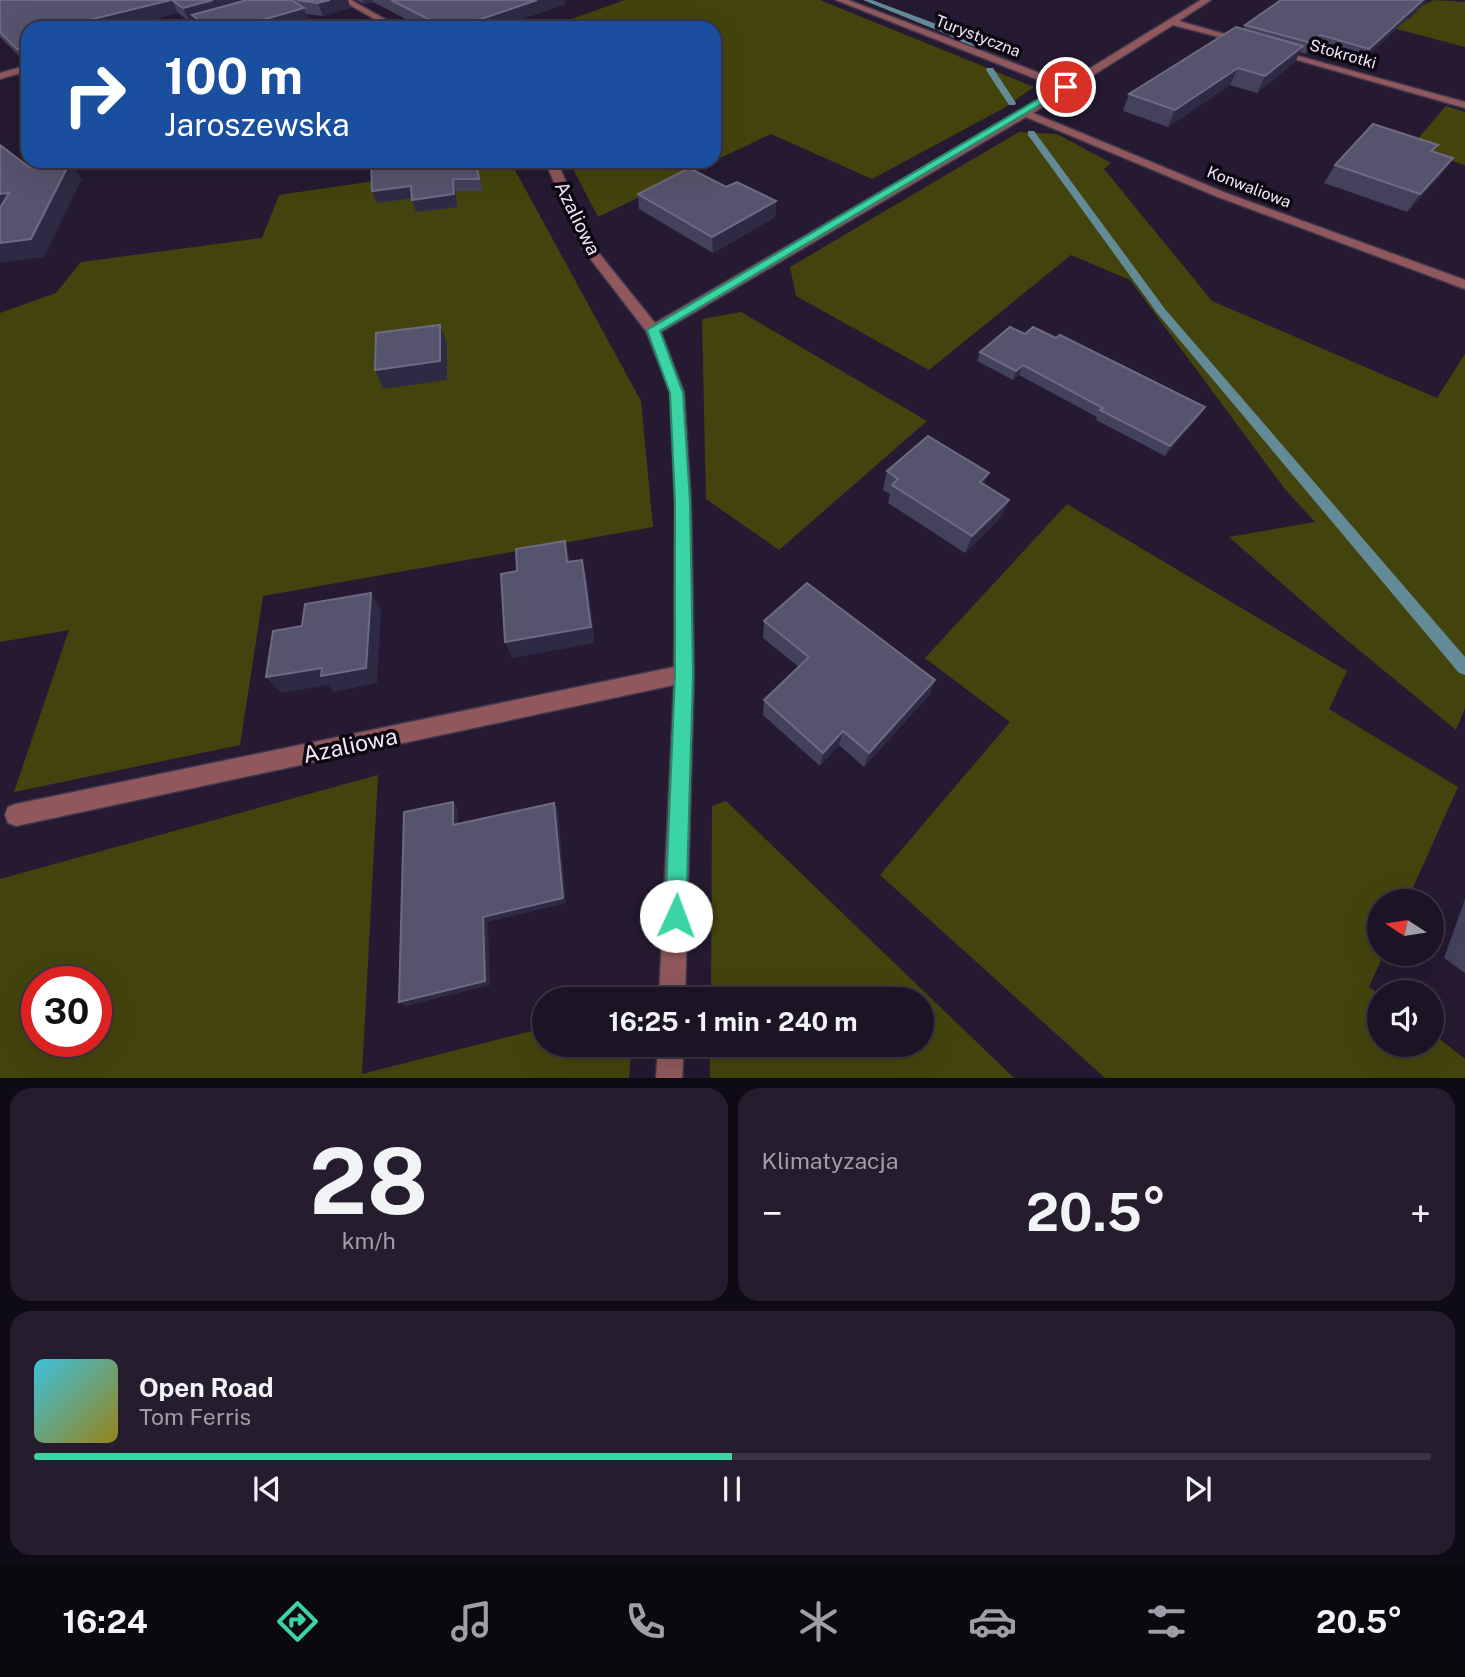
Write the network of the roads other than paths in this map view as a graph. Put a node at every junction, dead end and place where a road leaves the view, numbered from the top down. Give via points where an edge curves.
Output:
1 (345, 0) edge
2 (840, 0) edge
3 (1207, 0) edge
4 (232, 14) edge
5 (206, 21) edge
6 (384, 21) edge
7 (1172, 22) junction
8 (1252, 44) edge
9 (1265, 48) edge
10 (21, 70) edge
11 (0, 76) edge
12 (1066, 87) junction
13 (1465, 105) edge
14 (1025, 113) junction
15 (554, 168) edge
16 (1465, 285) edge
17 (653, 330) junction
18 (684, 674) junction
19 (16, 815) dead end
20 (672, 987) edge
21 (671, 1057) edge
22 (670, 1078) edge

1 - 6 street
2 - 12 street, Turystyczna
3 - 7 street
4 - 5 street
7 - 8 street
7 - 12 street
9 - 13 street, Stokrotki
10 - 11 street
12 - 14 street
14 - 16 street, Konwaliowa via 1222,195
14 - 17 street
15 - 17 street, Azaliowa via 588,248
17 - 18 street, Azaliowa via 677,393
18 - 19 street, Azaliowa
18 - 20 street, Azaliowa
21 - 22 street

